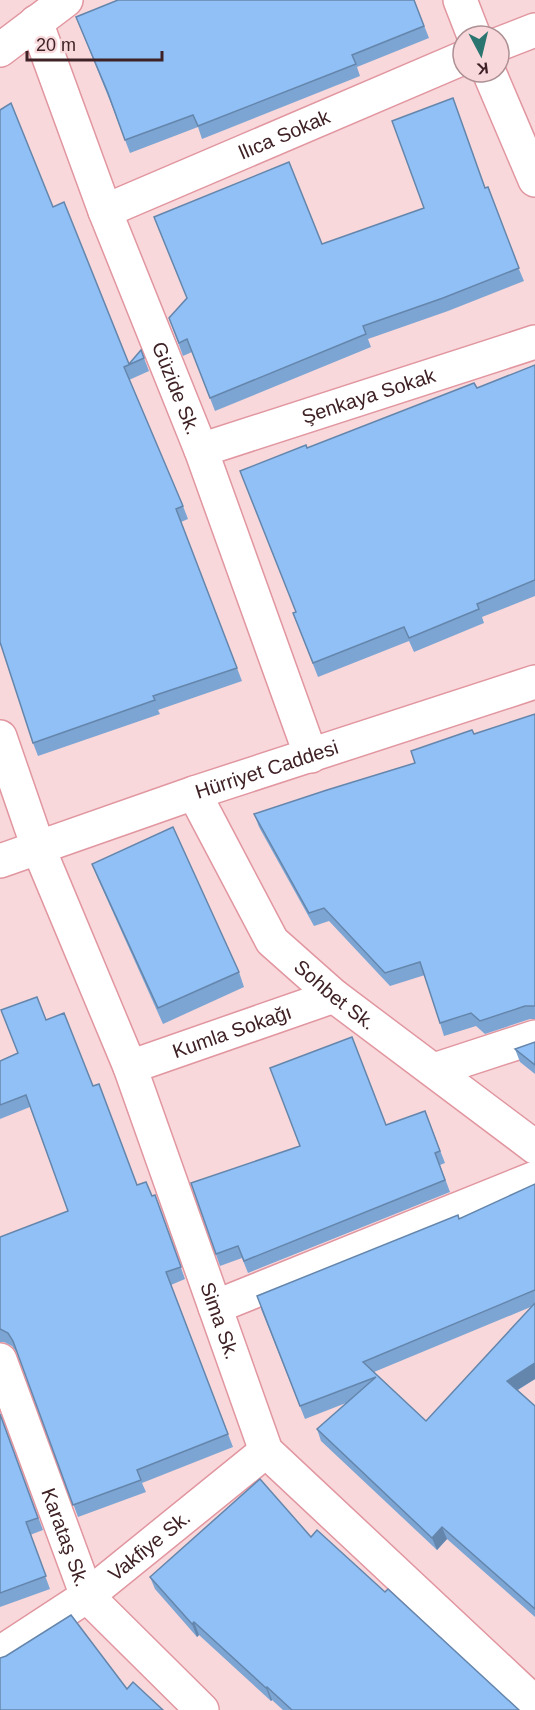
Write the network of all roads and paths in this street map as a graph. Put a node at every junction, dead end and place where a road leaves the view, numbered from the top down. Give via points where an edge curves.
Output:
1 (66, 0) edge
2 (460, 0) edge
3 (36, 22) junction
4 (469, 24) edge
5 (535, 30) edge
6 (511, 39) edge
7 (0, 50) edge
8 (451, 63) edge
9 (494, 84) edge
10 (535, 180) edge
11 (105, 211) junction
12 (535, 342) edge
13 (201, 450) junction
14 (535, 682) edge
15 (0, 737) edge
16 (311, 756) junction
17 (194, 793) junction
18 (38, 847) junction
19 (0, 861) edge
20 (334, 996) junction
21 (535, 1037) edge
22 (130, 1067) junction
23 (434, 1070) junction
24 (535, 1148) edge
25 (535, 1178) edge
26 (215, 1306) junction
27 (0, 1360) edge
28 (266, 1451) junction
29 (87, 1596) junction
30 (0, 1653) edge
31 (535, 1704) edge
32 (202, 1710) edge

1 - 3 street
2 - 4 street
3 - 7 street
3 - 11 street, Güzide Sk.
5 - 6 street
8 - 11 street, llıca Sokak
9 - 10 street
11 - 13 street, Güzide Sk.
12 - 13 street, Şenkaya Sokak
13 - 16 street, Güzide Sk.
14 - 16 street, Hürriyet Caddesi
15 - 18 street, Sima Sk.
16 - 17 street, Hürriyet Caddesi
17 - 18 street, Hürriyet Caddesi
17 - 20 street, Sohbet Sk. via 272,941
18 - 19 street, Hürriyet Caddesi
18 - 22 street, Sima Sk.
20 - 22 street, Kumla Sokağı
20 - 23 street, Sohbet Sk.
21 - 23 street
22 - 26 street, Sima Sk.
23 - 24 street, Sohbet Sk.
25 - 26 street
26 - 28 street, Sima Sk.
27 - 29 street, Karataş Sk.
28 - 29 street, Vakfiye Sk.
28 - 31 street, Sima Sk.
29 - 30 street, Vakfiye Sk.
29 - 32 street, Karataş Sk.

